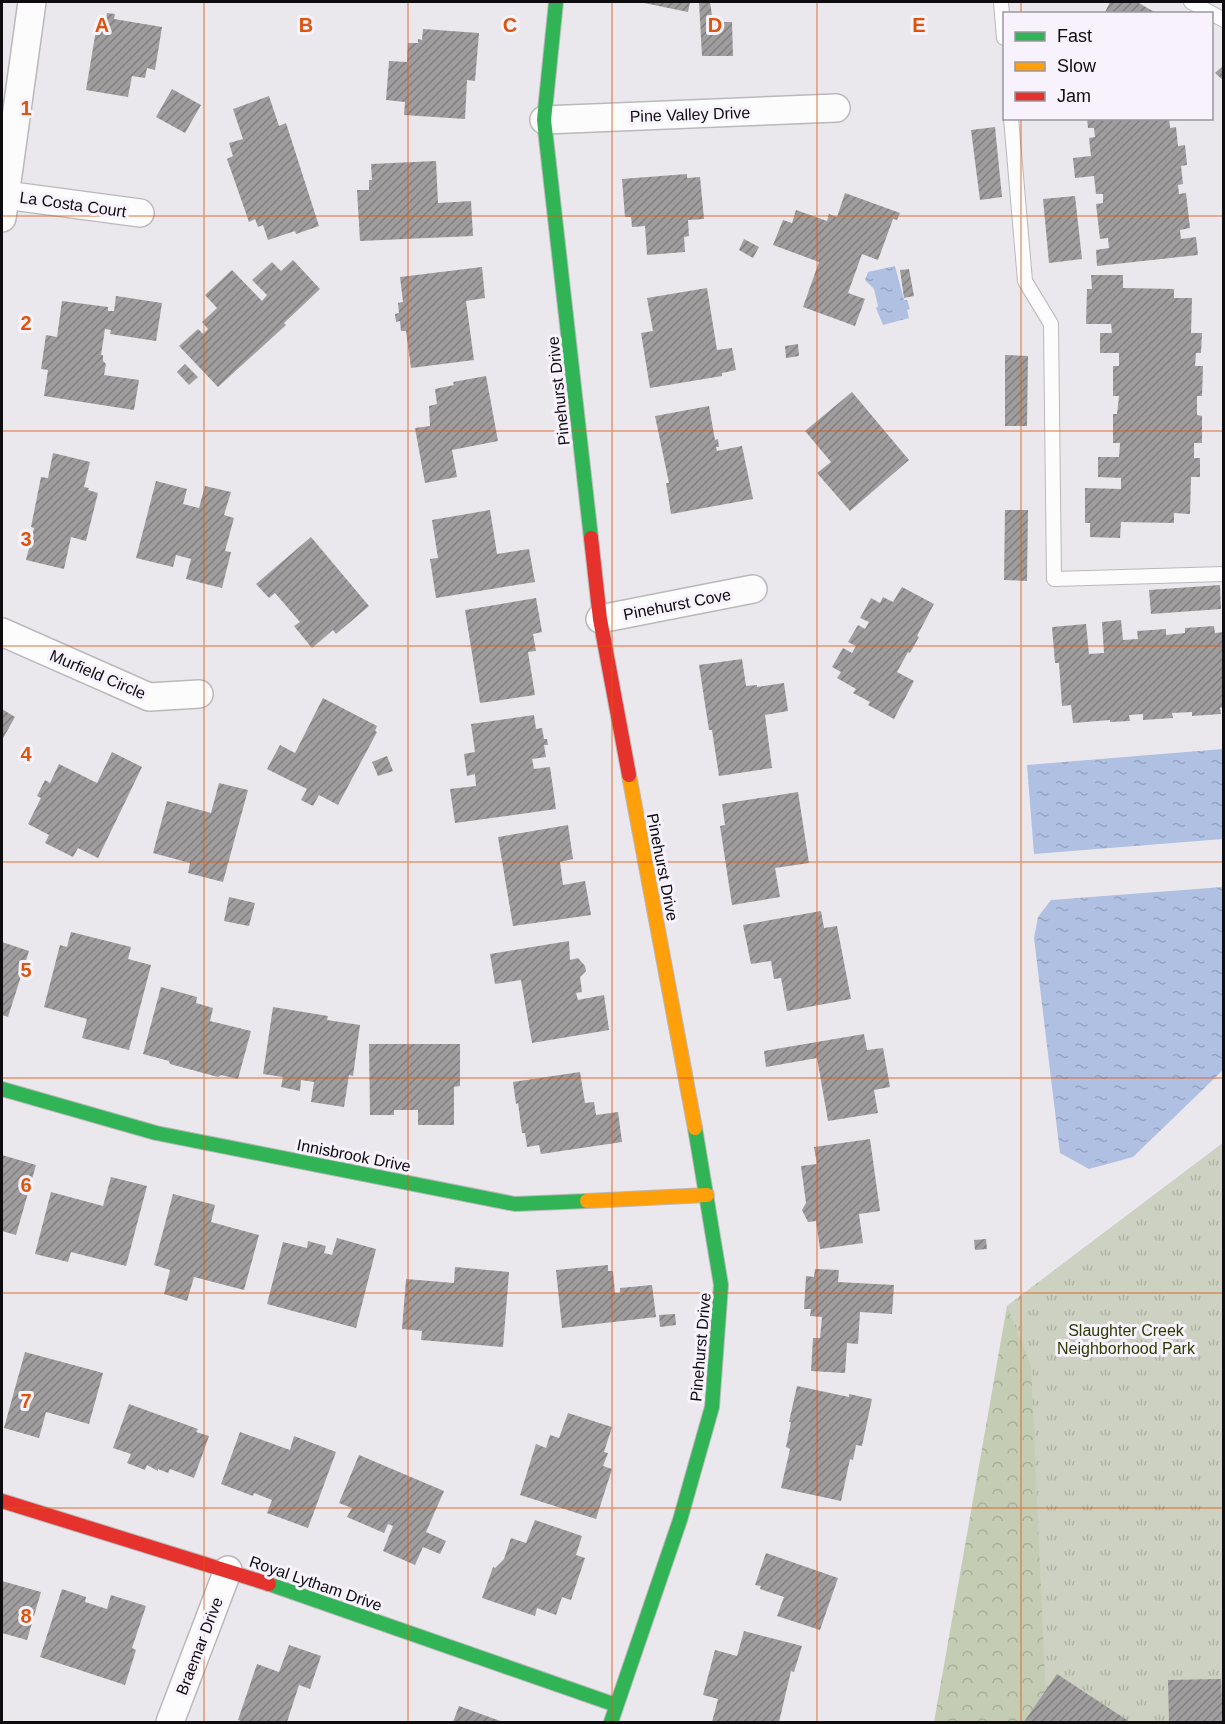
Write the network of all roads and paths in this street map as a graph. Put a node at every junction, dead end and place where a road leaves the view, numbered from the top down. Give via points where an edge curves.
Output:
1 (32, 2) edge
2 (556, 2) edge
3 (1001, 2) edge
4 (1191, 2) edge
5 (1209, 12) edge
6 (1003, 20) edge
7 (836, 108) dead end
8 (544, 120) junction
9 (1011, 120) edge
10 (3, 206) edge
11 (140, 213) dead end
12 (1224, 574) edge
13 (753, 589) dead end
14 (600, 618) junction
15 (2, 632) edge
16 (199, 694) dead end
17 (2, 1089) edge
18 (707, 1195) junction
19 (2, 1501) edge
20 (228, 1570) junction
21 (616, 1705) junction
22 (170, 1722) edge
23 (611, 1722) edge

1 - 10 street
2 - 8 street, Pinehurst Drive
3 - 6 lane
4 - 5 lane
7 - 8 street, Pine Valley Drive
8 - 14 street, Pinehurst Drive
9 - 12 lane via 1025,281 1051,324 1054,579
10 - 11 street, La Costa Court
13 - 14 street, Pinehurst Cove
14 - 18 street, Pinehurst Drive
15 - 16 street, Murfield Circle via 149,698
17 - 18 street, Innisbrook Drive via 156,1133 515,1204
18 - 21 street, Pinehurst Drive via 722,1285 712,1407 680,1520
19 - 20 street, Royal Lytham Drive
20 - 21 street, Royal Lytham Drive
20 - 22 street, Braemar Drive
21 - 23 street, Pinehurst Drive

